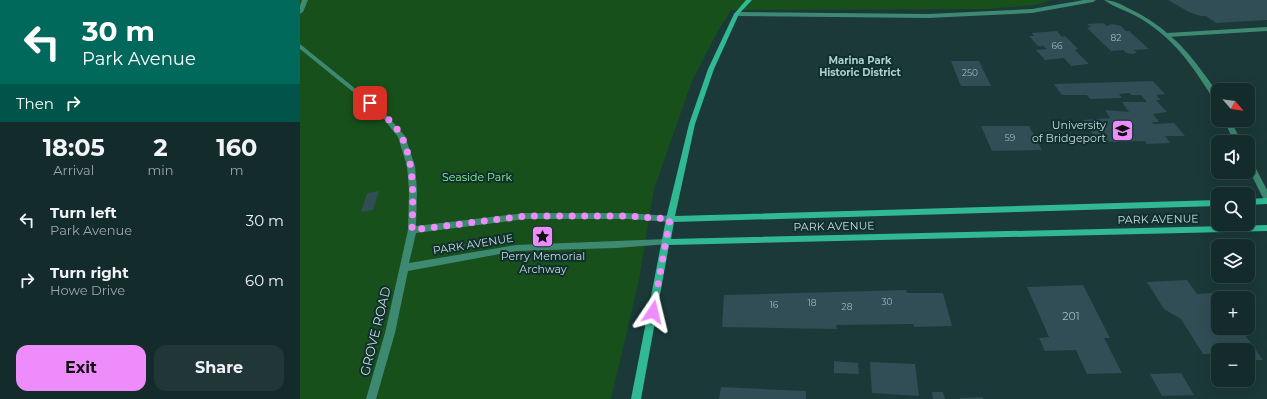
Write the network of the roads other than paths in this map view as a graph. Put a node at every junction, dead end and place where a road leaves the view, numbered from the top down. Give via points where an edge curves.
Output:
1 (305, 0) edge
2 (749, 0) edge
3 (1093, 0) edge
4 (1107, 0) edge
5 (300, 12) edge
6 (737, 14) junction
7 (1267, 29) edge
8 (1168, 34) junction
9 (300, 46) edge
10 (1211, 91) edge
11 (1255, 175) edge
12 (1267, 198) edge
13 (1267, 201) edge
14 (1255, 202) edge
15 (1211, 203) edge
16 (670, 219) junction
17 (1267, 228) edge
18 (412, 230) junction
19 (666, 242) junction
20 (403, 268) junction
21 (371, 399) edge
22 (636, 399) edge

1 - 5 street
2 - 6 street
3 - 6 street via 1032,11 928,16
4 - 8 street via 1139,15
6 - 16 street via 711,69 692,124
7 - 8 street
8 - 10 street via 1185,53
9 - 18 street, GROVE ROAD via 381,112 401,136 410,166 413,190
11 - 12 street
13 - 14 street
15 - 16 street, PARK AVENUE
16 - 18 street, PARK AVENUE via 628,216 525,216
16 - 19 street
17 - 19 street, PARK AVENUE
18 - 20 street, GROVE ROAD
19 - 20 street, PARK AVENUE via 516,248
19 - 22 street
20 - 21 street, GROVE ROAD via 390,333

